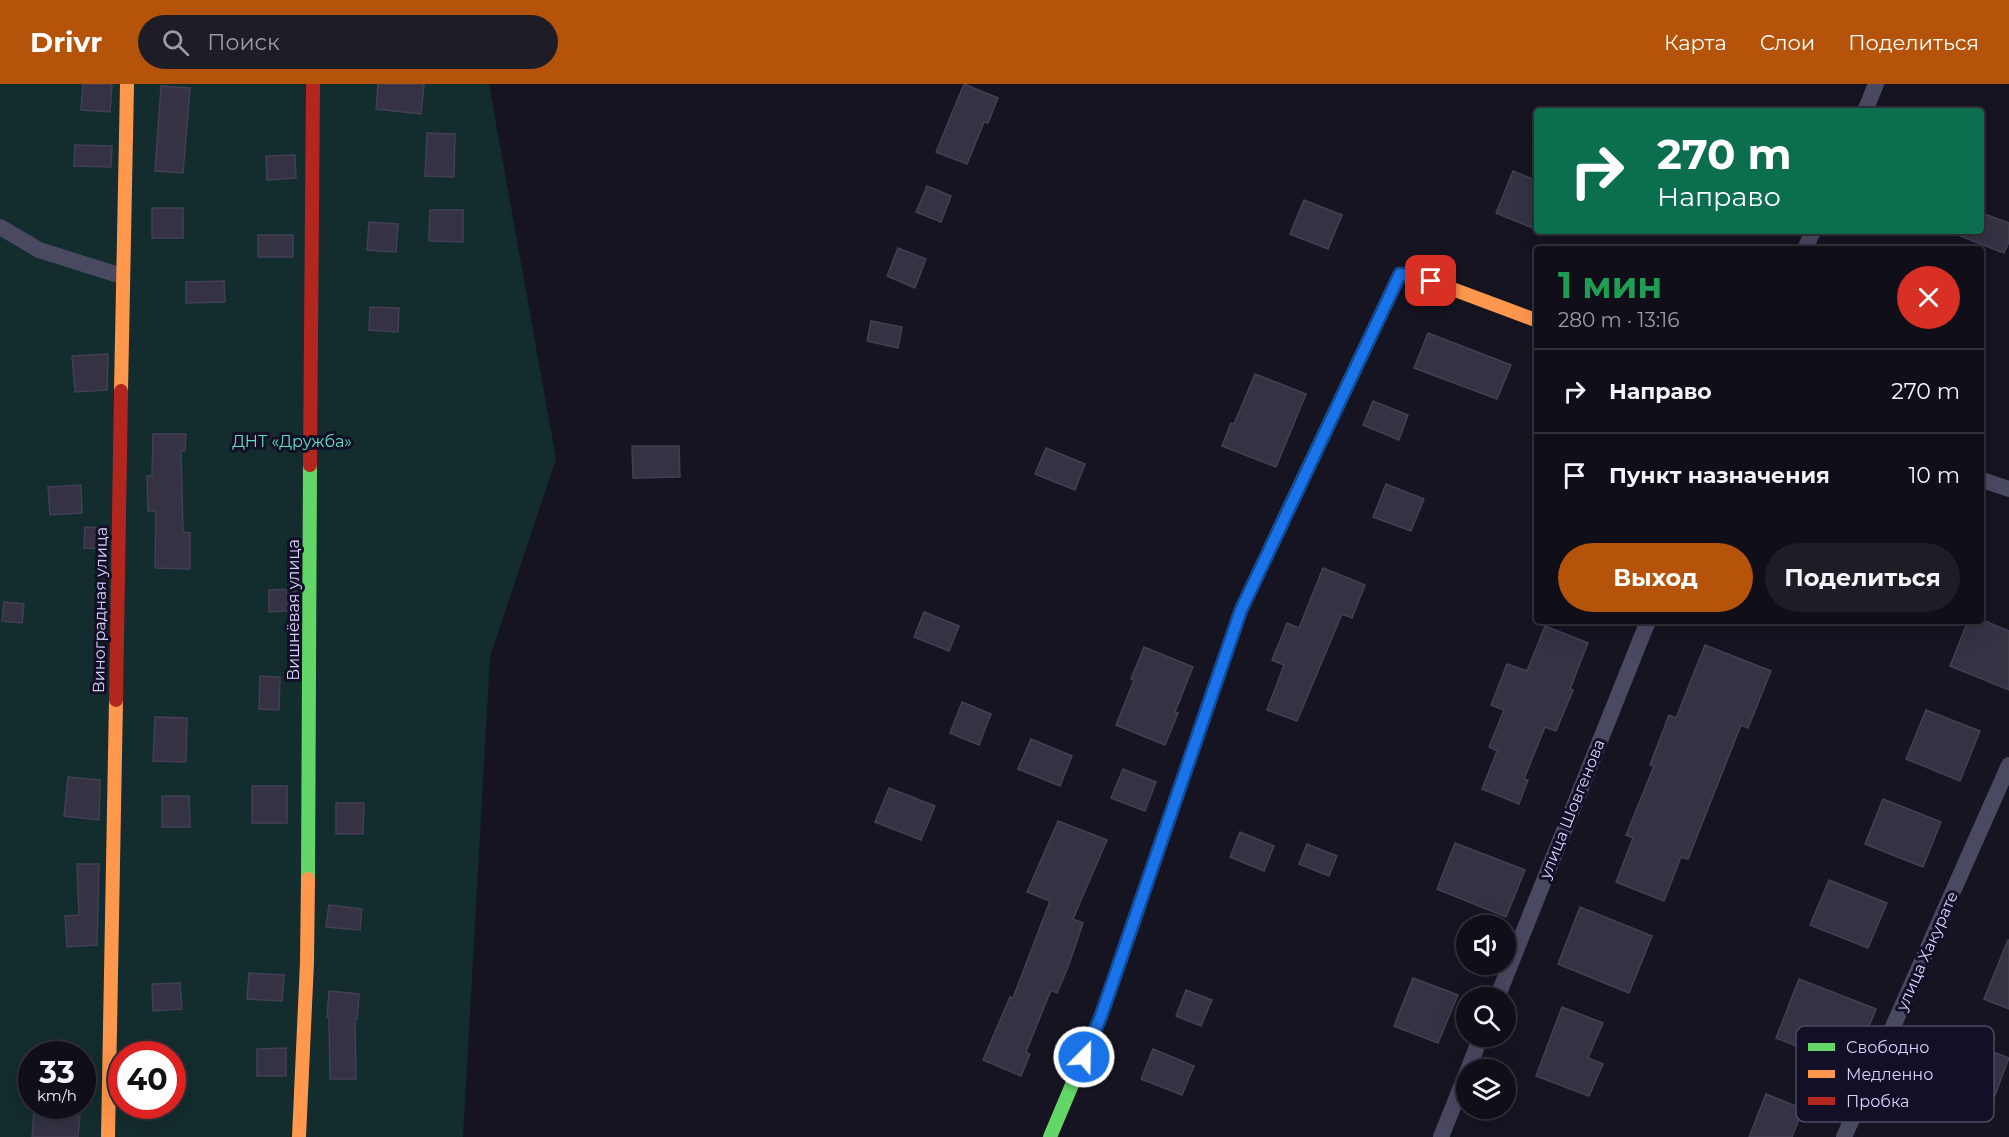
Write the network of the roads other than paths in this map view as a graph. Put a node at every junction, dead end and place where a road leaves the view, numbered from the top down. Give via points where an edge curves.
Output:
1 (127, 84) edge
2 (313, 84) edge
3 (1876, 84) edge
4 (1866, 108) edge
5 (0, 227) edge
6 (123, 276) junction
7 (1534, 320) edge
8 (1984, 481) edge
9 (2009, 489) edge
10 (1647, 624) edge
11 (2009, 765) edge
12 (1501, 987) edge
13 (1893, 1026) edge
14 (1456, 1099) edge
15 (1851, 1122) edge
16 (108, 1137) edge
17 (299, 1137) edge
18 (1050, 1137) edge
19 (1441, 1137) edge
20 (1844, 1137) edge

1 - 6 street, Виноградная улица
2 - 17 street, Вишнёвая улица via 307,962
3 - 4 street
5 - 6 street via 39,250
6 - 16 street, Виноградная улица
7 - 18 street via 1431,281 1400,274 1241,610 1101,1016
8 - 9 street
10 - 12 street, улица Шовгенова
11 - 13 street, улица Хакурате
14 - 19 street
15 - 20 street, улица Хакурате

